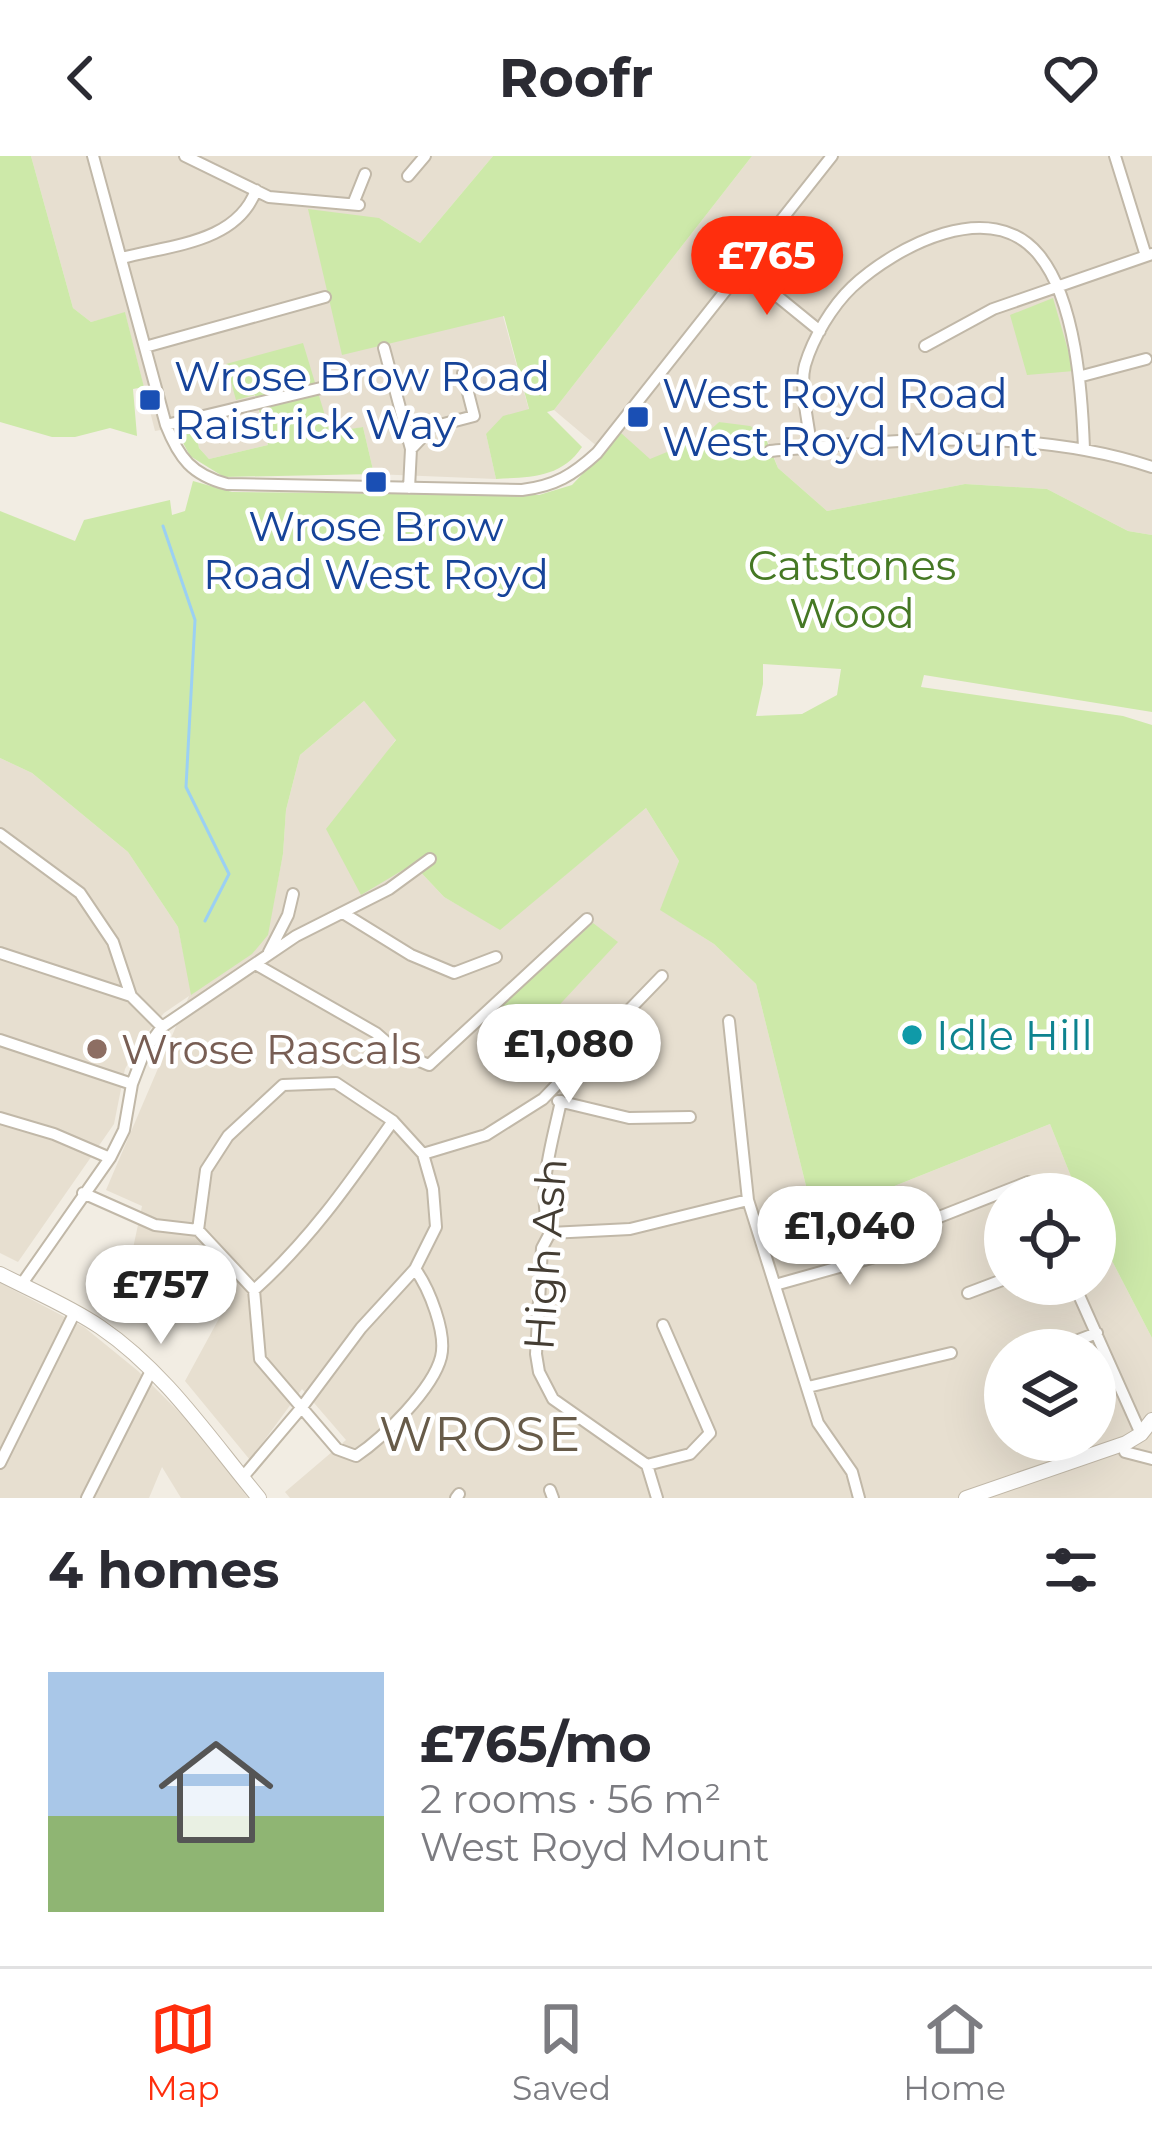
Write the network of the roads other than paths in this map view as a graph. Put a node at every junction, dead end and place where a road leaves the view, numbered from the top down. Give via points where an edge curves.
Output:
1 (93, 156) edge
2 (185, 156) edge
3 (425, 156) edge
4 (832, 156) edge
5 (1115, 156) edge
6 (365, 174) dead end
7 (408, 176) dead end
8 (256, 190) junction
9 (1149, 255) edge
10 (122, 258) junction
11 (744, 269) junction
12 (1057, 287) junction
13 (325, 297) dead end
14 (820, 331) junction
15 (925, 346) dead end
16 (145, 347) junction
17 (384, 348) dead end
18 (1146, 359) dead end
19 (463, 373) dead end
20 (1082, 376) junction
21 (342, 383) dead end
22 (166, 425) junction
23 (811, 447) junction
24 (411, 449) junction
25 (1084, 449) junction
26 (770, 451) dead end
27 (1152, 467) edge
28 (409, 488) junction
29 (0, 834) edge
30 (430, 860) dead end
31 (292, 894) dead end
32 (343, 914) junction
33 (587, 919) dead end
34 (0, 953) edge
35 (267, 955) junction
36 (496, 956) dead end
37 (256, 965) junction
38 (662, 976) dead end
39 (131, 996) junction
40 (729, 1021) dead end
41 (162, 1027) junction
42 (0, 1040) edge
43 (132, 1084) junction
44 (543, 1099) junction
45 (561, 1101) junction
46 (690, 1117) dead end
47 (0, 1118) edge
48 (393, 1121) junction
49 (423, 1154) junction
50 (110, 1158) junction
51 (83, 1192) junction
52 (748, 1200) junction
53 (984, 1203) edge
54 (934, 1219) dead end
55 (198, 1230) junction
56 (550, 1233) junction
57 (914, 1246) dead end
58 (415, 1269) junction
59 (0, 1274) edge
60 (21, 1285) junction
61 (775, 1285) junction
62 (984, 1286) edge
63 (254, 1290) junction
64 (968, 1292) dead end
65 (75, 1312) junction
66 (663, 1325) dead end
67 (951, 1353) dead end
68 (1116, 1368) edge
69 (151, 1372) junction
70 (808, 1387) junction
71 (302, 1407) junction
72 (1148, 1427) edge
73 (1125, 1452) dead end
74 (1152, 1459) edge
75 (0, 1463) edge
76 (647, 1465) junction
77 (242, 1478) junction
78 (87, 1498) edge
79 (259, 1498) edge
80 (657, 1498) edge
81 (859, 1498) edge
82 (966, 1498) edge

1 - 10 street
2 - 8 street
3 - 7 street
4 - 11 street
5 - 9 street
6 - 8 street via 356,204 284,200
8 - 10 street via 226,230
9 - 12 street
10 - 16 street
11 - 14 street
11 - 28 street via 582,467 548,487
12 - 14 street via 1024,240 1000,228 961,230 876,267
12 - 15 street via 993,309
12 - 20 street
13 - 16 street
14 - 23 street via 803,369
16 - 22 street
17 - 24 street
18 - 20 street
19 - 24 street via 474,416 432,427
20 - 25 street
21 - 22 street
22 - 28 street via 188,466 227,484
23 - 25 street via 966,438
23 - 26 street
24 - 28 street
25 - 27 street
29 - 39 street via 80,893 113,942
30 - 32 street
31 - 35 street
32 - 35 street
32 - 36 street via 454,973
33 - 37 street via 429,1065
34 - 39 street
35 - 37 street
37 - 41 street
38 - 44 street
39 - 41 street
40 - 52 street
41 - 43 street
42 - 43 street
43 - 50 street
44 - 45 street
44 - 49 street via 486,1135
45 - 46 street via 629,1118
45 - 56 street, High Ash via 545,1177
47 - 50 street
48 - 49 street
48 - 55 street via 336,1083 283,1085 228,1136 206,1170
48 - 63 street via 331,1210
49 - 58 street via 436,1227
50 - 51 street
51 - 55 street via 155,1225
51 - 60 street
52 - 56 street via 629,1229
52 - 61 street
53 - 54 street
55 - 63 street
56 - 76 street, High Ash via 542,1248 538,1372 554,1399
57 - 61 street
58 - 71 street
58 - 71 street via 431,1290 442,1354 383,1438 356,1456 337,1449
59 - 60 street
60 - 65 street
61 - 70 street
62 - 64 street
63 - 71 street via 260,1359
65 - 69 street
65 - 75 street
66 - 76 street via 710,1433 690,1454
67 - 70 street
68 - 72 street
69 - 77 street
69 - 78 street
70 - 81 street
71 - 77 street
72 - 82 street via 1126,1444
73 - 74 street
76 - 80 street
77 - 79 street

